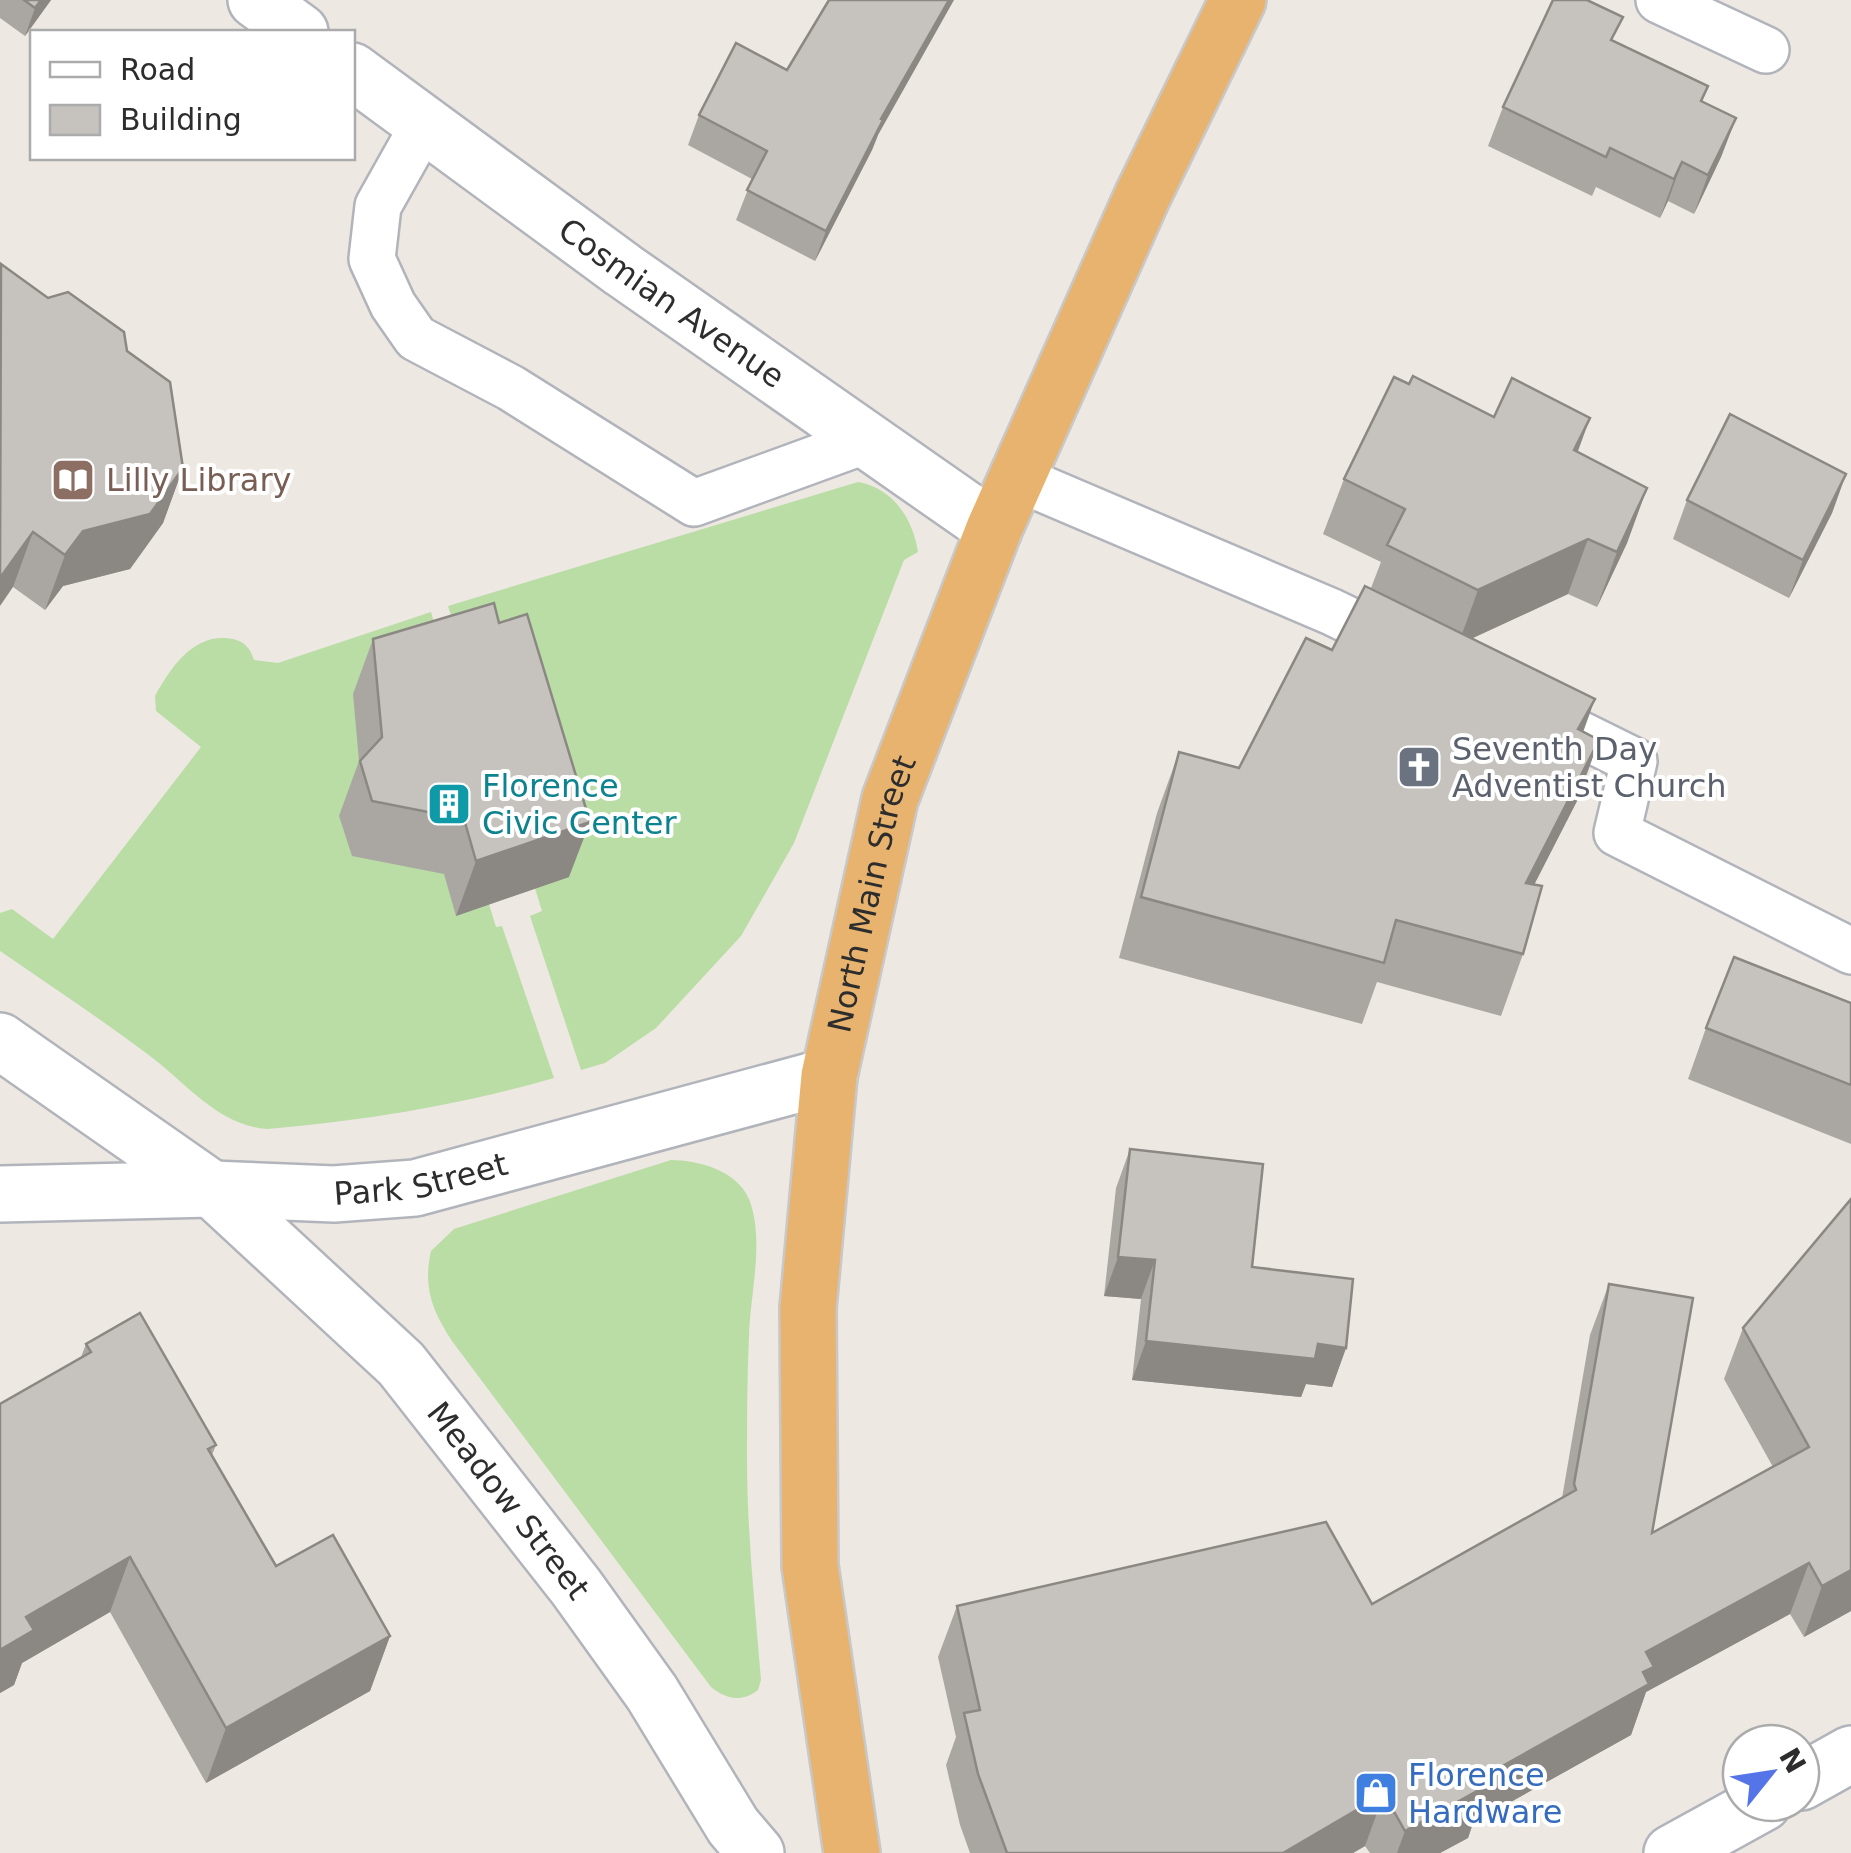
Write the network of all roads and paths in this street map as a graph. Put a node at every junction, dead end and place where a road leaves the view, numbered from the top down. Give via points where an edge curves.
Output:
1 (256, 0) edge
2 (1238, 0) edge
3 (1660, 0) edge
4 (297, 30) edge
5 (1766, 50) dead end
6 (355, 73) edge
7 (424, 124) junction
8 (867, 440) junction
9 (1017, 478) junction
10 (994, 529) junction
11 (1438, 664) edge
12 (1510, 699) edge
13 (1851, 951) edge
14 (0, 1041) edge
15 (829, 1076) junction
16 (212, 1188) junction
17 (0, 1194) edge
18 (1851, 1754) edge
19 (1821, 1771) edge
20 (1727, 1823) edge
21 (756, 1853) edge
22 (852, 1853) edge
23 (1672, 1853) edge

1 - 4 main road
2 - 9 highway, North Main Street
3 - 5 lane
6 - 7 main road, Cosmian Avenue
7 - 8 main road, Cosmian Avenue
7 - 8 lane via 378,206 372,259 416,338 511,388 694,504
8 - 10 main road, Cosmian Avenue
9 - 10 highway, North Main Street
9 - 11 lane
10 - 15 highway, North Main Street via 890,800
12 - 13 lane via 1634,760 1618,833
14 - 16 main road, Meadow Street
15 - 16 main road, Park Street via 415,1188 334,1194
15 - 22 highway, North Main Street via 808,1308 810,1566
16 - 17 main road, Park Street
16 - 21 main road, Meadow Street via 402,1364 576,1588
18 - 19 main road
20 - 23 main road

